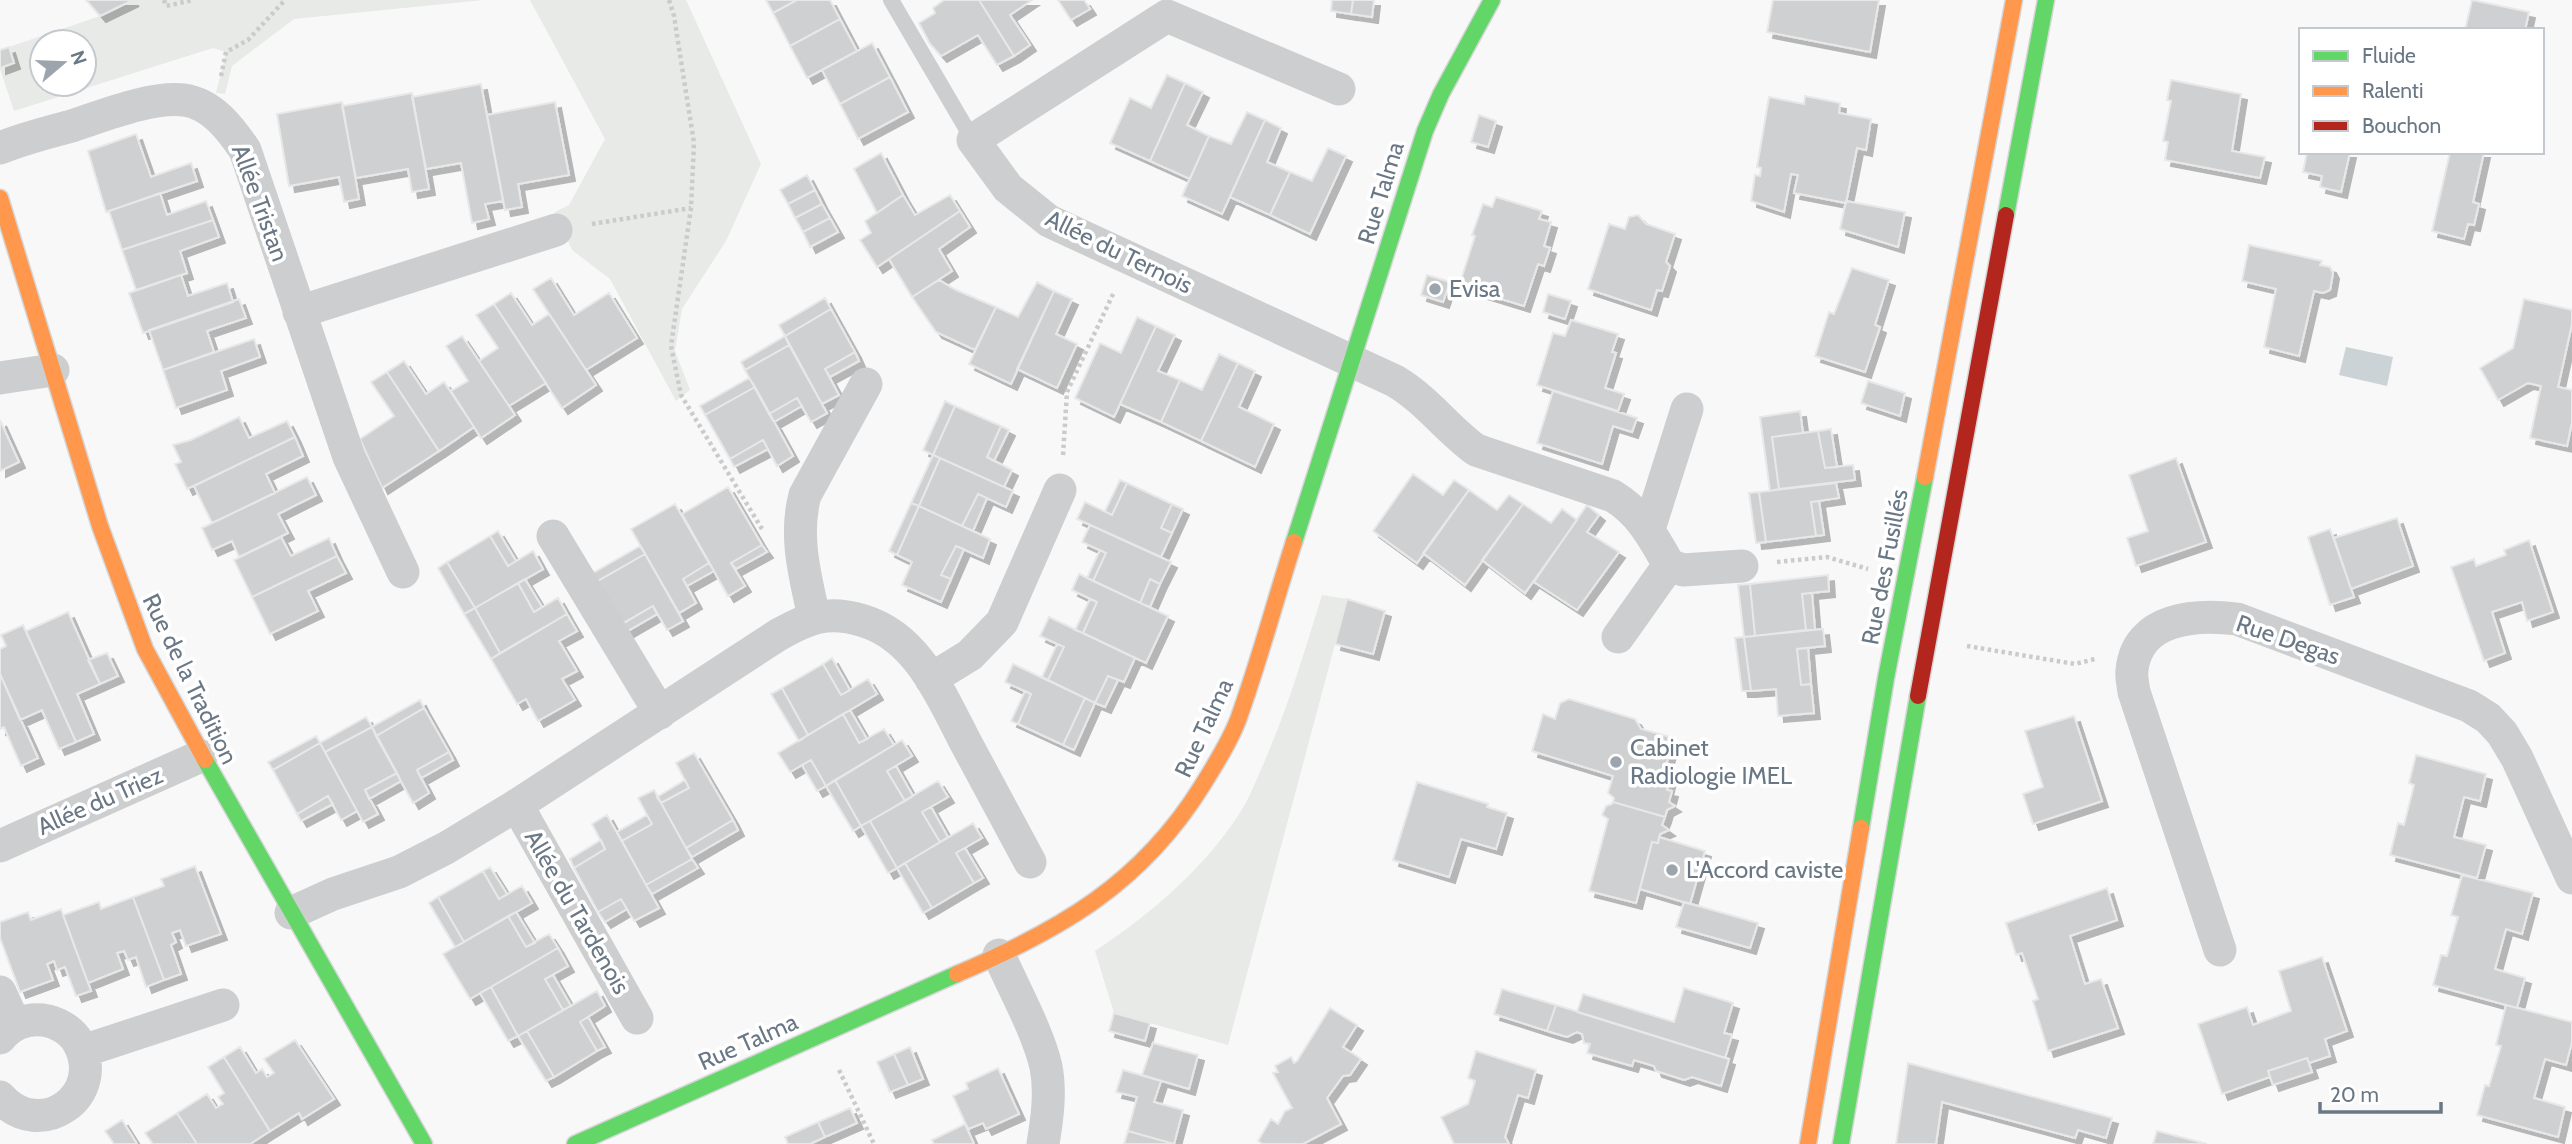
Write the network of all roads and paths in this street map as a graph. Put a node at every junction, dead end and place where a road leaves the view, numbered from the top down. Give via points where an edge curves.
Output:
1 (164, 0) edge
2 (193, 0) edge
3 (285, 0) edge
4 (668, 0) edge
5 (891, 0) edge
6 (1492, 0) edge
7 (2014, 0) edge
8 (2046, 0) edge
9 (1339, 89) dead end
10 (205, 107) junction
11 (973, 140) junction
12 (0, 148) edge
13 (0, 198) edge
14 (691, 208) junction
15 (556, 230) joint
16 (1130, 260) junction
17 (299, 312) junction
18 (1353, 362) junction
19 (53, 370) junction
20 (0, 378) edge
21 (866, 384) dead end
22 (1687, 409) dead end
23 (1060, 490) joint
24 (1649, 529) junction
25 (765, 535) dead end
26 (553, 536) dead end
27 (1669, 565) junction
28 (1742, 566) joint
29 (1872, 570) dead end
30 (403, 572) dead end
31 (814, 617) junction
32 (1618, 636) dead end
33 (1959, 645) dead end
34 (2139, 646) junction
35 (931, 679) junction
36 (660, 713) junction
37 (201, 756) junction
38 (517, 805) junction
39 (0, 846) edge
40 (1030, 862) dead end
41 (2572, 878) edge
42 (291, 913) junction
43 (2220, 950) dead end
44 (999, 954) junction
45 (0, 992) edge
46 (223, 1005) dead end
47 (637, 1018) dead end
48 (7, 1032) edge
49 (823, 1034) junction
50 (83, 1051) junction
51 (0, 1097) edge
52 (424, 1144) edge
53 (575, 1144) edge
54 (874, 1144) edge
55 (1043, 1144) edge
56 (1808, 1144) edge
57 (1842, 1144) edge

1 - 2 path via 166,6
3 - 10 path via 248,40 226,52 216,93
4 - 14 path via 694,143
5 - 11 lane
6 - 18 street, Rue Talma via 1425,131
7 - 56 street, Rue des Fusillés via 1886,678
8 - 57 street via 1927,642
9 - 11 street via 1167,16
10 - 12 street via 184,100 162,101
10 - 17 street, Allée Tristan via 245,150
11 - 16 street, Allée du Ternois via 1008,188 1029,207
13 - 19 street, Rue de la Tradition
14 - 15 path
14 - 25 path via 671,346 681,395
15 - 17 street
16 - 18 street, Allée du Ternois
16 - 23 path via 1067,392
17 - 30 street, Allée Tristan via 349,457
18 - 24 street, Allée du Ternois via 1412,391 1476,450 1614,496
18 - 44 street, Rue Talma via 1252,680 1209,778 1149,855 1103,897
19 - 20 street
19 - 37 street, Rue de la Tradition via 133,619 159,680
21 - 31 street via 805,495 800,513 802,563
22 - 24 street
23 - 35 street via 1002,622 970,655
24 - 27 street, Allée du Ternois
26 - 36 street
27 - 28 street via 1683,570
27 - 32 street
28 - 29 path via 1827,556
31 - 35 street, Allée du Tardenois via 830,614 876,625 912,650
31 - 36 street, Allée du Tardenois via 778,635
33 - 34 path via 2076,664
34 - 41 street, Rue Degas via 2159,627 2184,619 2237,619 2469,706 2502,733
34 - 43 street via 2132,670 2134,692
35 - 40 street, Allée du Tardenois
36 - 38 street, Allée du Tardenois
37 - 39 street, Allée du Triez
37 - 42 street, Rue de la Tradition
38 - 42 street, Allée du Tardenois via 399,872
38 - 47 street, Allée du Tardenois
42 - 52 street, Rue de la Tradition
44 - 49 street, Rue Talma
44 - 55 street via 1046,1067
45 - 48 street
46 - 50 street
48 - 50 street via 27,1020 54,1022 67,1029
49 - 53 street, Rue Talma
49 - 54 path
50 - 51 street via 85,1079 80,1092 59,1111 32,1116 18,1112

